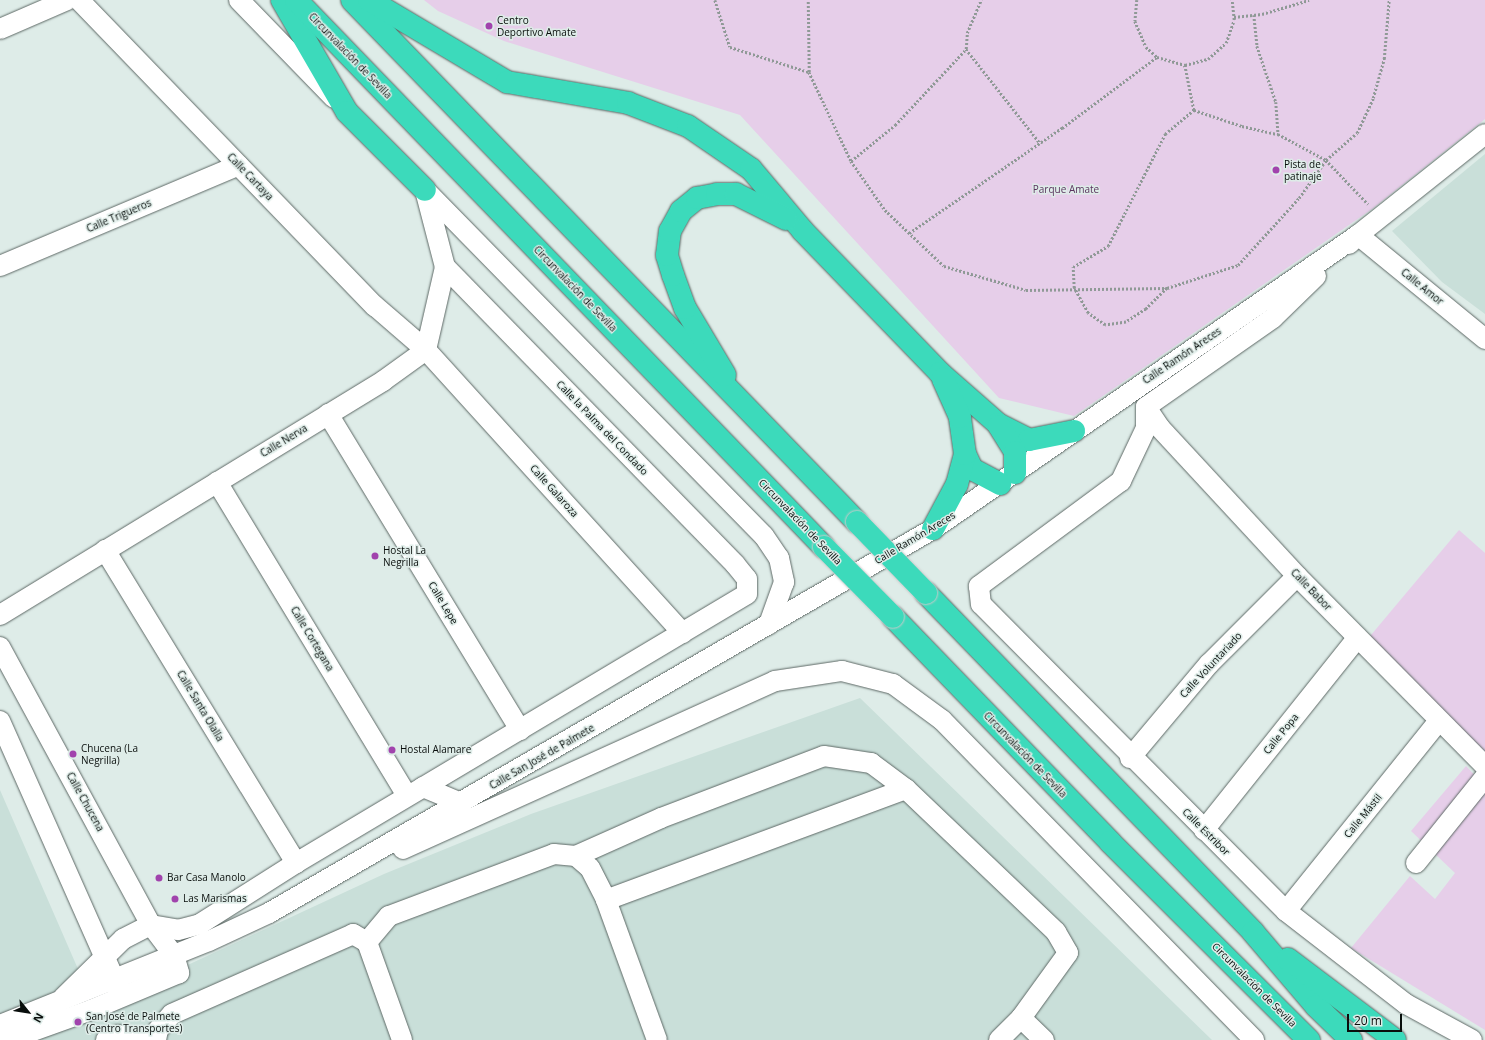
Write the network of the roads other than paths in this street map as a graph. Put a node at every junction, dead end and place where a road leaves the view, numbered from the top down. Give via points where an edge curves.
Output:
1 (67, 0) edge
2 (79, 0) edge
3 (239, 0) edge
4 (282, 0) edge
5 (296, 0) edge
6 (352, 0) edge
7 (369, 0) edge
8 (0, 29) edge
9 (347, 112) junction
10 (1485, 134) edge
11 (239, 165) junction
12 (425, 190) junction
13 (803, 231) junction
14 (1358, 235) junction
15 (0, 266) edge
16 (445, 268) junction
17 (1485, 339) edge
18 (426, 350) junction
19 (940, 373) junction
20 (744, 407) junction
21 (1146, 407) junction
22 (328, 414) junction
23 (998, 424) junction
24 (1074, 431) junction
25 (965, 454) junction
26 (1008, 478) junction
27 (217, 482) junction
28 (933, 529) junction
29 (105, 550) junction
30 (870, 565) joint
31 (1297, 576) junction
32 (0, 615) edge
33 (769, 624) junction
34 (683, 633) junction
35 (1357, 638) junction
36 (0, 647) edge
37 (0, 721) edge
38 (1439, 721) junction
39 (520, 730) junction
40 (1130, 758) junction
41 (1485, 766) edge
42 (1485, 778) edge
43 (906, 789) junction
44 (415, 792) junction
45 (461, 803) junction
46 (1204, 830) junction
47 (1110, 842) junction
48 (576, 856) junction
49 (296, 863) junction
50 (1416, 863) dead end
51 (335, 877) junction
52 (606, 900) junction
53 (1286, 911) junction
54 (151, 925) junction
55 (1253, 932) junction
56 (367, 942) junction
57 (174, 955) junction
58 (104, 956) junction
59 (114, 980) junction
60 (122, 998) junction
61 (59, 1002) junction
62 (1021, 1018) junction
63 (0, 1025) edge
64 (0, 1038) edge
65 (106, 1040) edge
66 (142, 1040) edge
67 (156, 1040) edge
68 (402, 1040) edge
69 (657, 1040) edge
70 (999, 1040) edge
71 (1044, 1040) edge
72 (1254, 1040) edge
73 (1293, 1040) edge
74 (1309, 1040) edge
75 (1351, 1040) edge
76 (1395, 1040) edge
77 (1472, 1040) edge

1 - 8 street
2 - 11 street, Calle Cartaya
3 - 9 street
4 - 9 highway
5 - 47 highway, Circunvalación de Sevilla, bridge
6 - 20 highway
7 - 13 highway via 507,82 628,103 688,126 751,169
9 - 12 highway
10 - 14 street, Calle Ramón Areces
11 - 15 street, Calle Trigueros
11 - 18 street, Calle Cartaya via 375,306
12 - 16 street
12 - 33 street via 764,536 780,558 784,582
13 - 19 highway
13 - 20 highway via 765,206 736,194 717,194 696,198 681,211 670,231 667,255 686,308
14 - 17 street, Calle Amor
14 - 21 street via 1273,318
14 - 24 street, Calle Ramón Areces
16 - 18 street
16 - 34 street, Calle la Palma del Condado via 747,578 747,594
18 - 22 street, Calle Nerva
18 - 34 street, Calle Galaroza
19 - 23 highway
19 - 25 highway via 960,417
20 - 55 highway, bridge
21 - 31 street, Calle Babor via 1160,428
21 - 40 street, Calle Estribor via 1146,428 1121,481 979,586 981,604
22 - 27 street, Calle Nerva
22 - 39 street, Calle Lepe
23 - 24 highway via 1029,440
23 - 26 highway via 1015,452
24 - 26 street, Calle Ramón Areces
25 - 26 highway via 972,469
25 - 28 highway via 957,484
26 - 28 street, Calle Ramón Areces
27 - 29 street, Calle Nerva
27 - 44 street, Calle Cortegana
28 - 30 street, Calle Ramón Areces
29 - 32 street, Calle Nerva
29 - 49 street, Calle Santa Olalla
30 - 33 street, Calle San José de Palmete
31 - 35 street, Calle Babor
31 - 40 street, Calle Voluntariado via 1209,664
33 - 45 street, Calle San José de Palmete
34 - 39 street
35 - 38 street, Calle Babor
35 - 46 street, Calle Popa
36 - 54 street, Calle Chucena
37 - 58 street
38 - 41 street, Calle Babor
38 - 53 street, Calle Mástil
39 - 44 street
40 - 46 street, Calle Estribor
42 - 50 street
43 - 48 street via 871,763 824,756 661,818
43 - 52 street
43 - 62 street via 1056,932 1068,953
44 - 45 street
44 - 49 street
45 - 51 street, Calle San José de Palmete
46 - 53 street, Calle Estribor
47 - 73 highway
47 - 74 highway, Circunvalación de Sevilla
48 - 52 street via 590,868
48 - 56 street via 554,854 389,916
49 - 54 street via 200,924 178,930
51 - 57 street, Calle San José de Palmete via 209,941
51 - 72 street via 462,825 775,681 842,671 893,684 942,720
52 - 69 street
53 - 77 street, Calle Estribor via 1406,1004
54 - 57 street, Calle Chucena
54 - 58 street via 123,939
55 - 75 highway via 1316,1006
55 - 76 highway
56 - 67 street via 353,934 172,1014 158,1030
56 - 68 street
57 - 59 street, Calle San José de Palmete
57 - 60 street via 179,973
58 - 59 street
58 - 61 street
59 - 60 street
59 - 61 street, Calle San José de Palmete
60 - 64 street via 19,1036
61 - 63 street, Calle San José de Palmete
62 - 70 street
62 - 71 street
65 - 66 street via 118,1035

